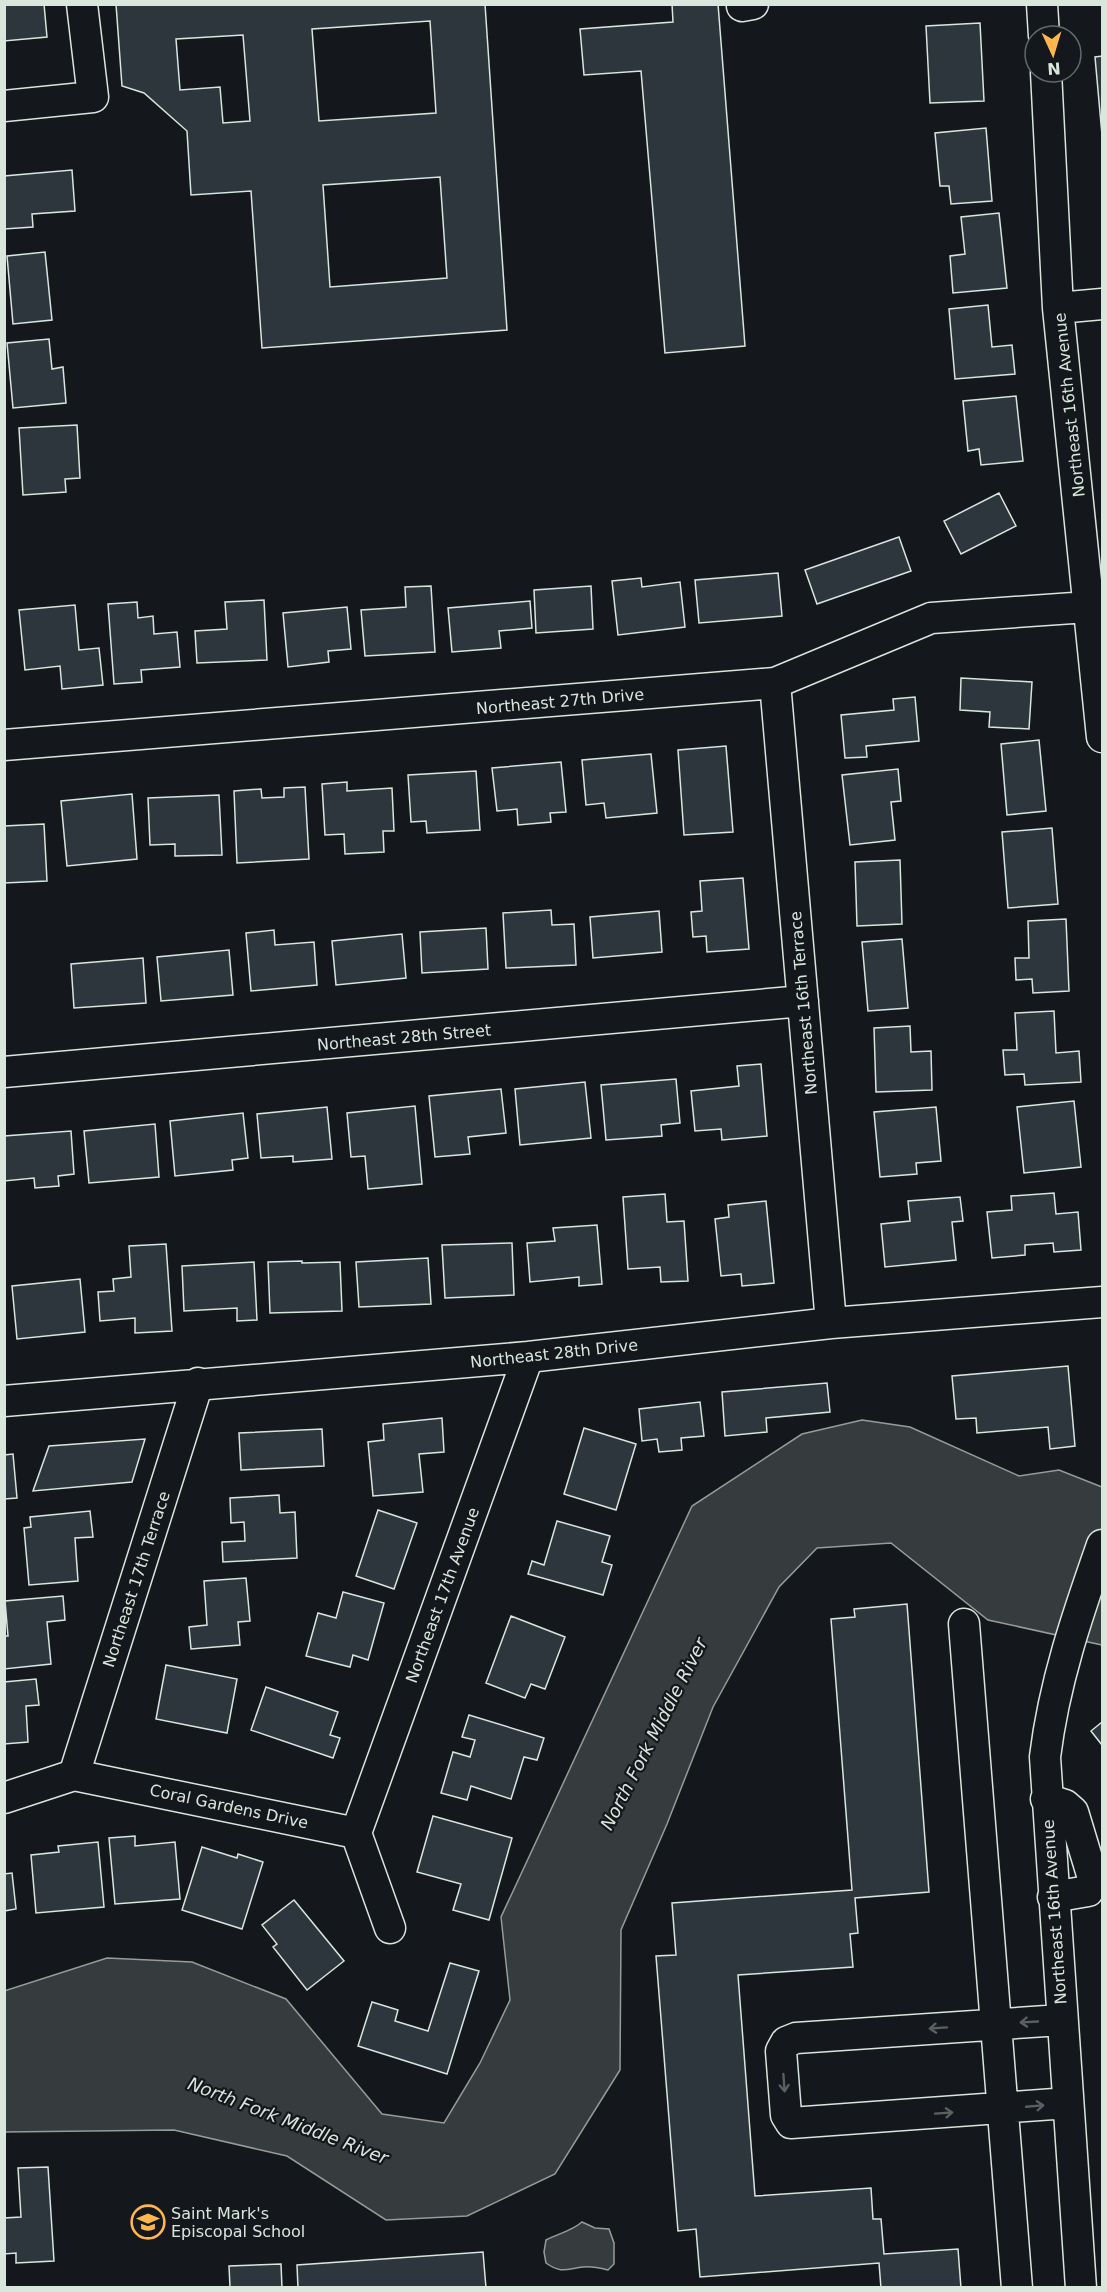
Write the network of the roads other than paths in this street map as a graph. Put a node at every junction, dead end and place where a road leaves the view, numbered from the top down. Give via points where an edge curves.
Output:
1 (82, 4) edge
2 (1046, 5) edge
3 (1045, 24) edge
4 (1047, 84) edge
5 (4, 106) edge
6 (1102, 304) edge
7 (1058, 308) junction
8 (1096, 607) edge
9 (775, 683) junction
10 (1102, 737) edge
11 (4, 745) edge
12 (803, 1001) junction
13 (4, 1072) edge
14 (1102, 1302) edge
15 (831, 1323) junction
16 (528, 1357) junction
17 (198, 1383) junction
18 (4, 1401) edge
19 (1102, 1545) edge
20 (963, 1624) dead end
21 (74, 1775) junction
22 (4, 1798) edge
23 (1046, 1799) junction
24 (356, 1833) junction
25 (1053, 1897) junction
26 (390, 1928) dead end
27 (1062, 2020) junction
28 (996, 2024) junction
29 (1068, 2103) junction
30 (1002, 2109) junction
31 (1017, 2288) edge
32 (1081, 2288) edge

1 - 5 street via 93,97
2 - 3 street
4 - 7 street, Northeast 16th Avenue
6 - 7 street
7 - 8 street, Northeast 16th Avenue
8 - 9 street, Northeast 27th Drive via 932,618
8 - 10 street, Northeast 16th Avenue
9 - 11 street, Northeast 27th Drive
9 - 12 street, Northeast 16th Terrace
12 - 13 street, Northeast 28th Street
12 - 15 street, Northeast 16th Terrace
14 - 15 street, Northeast 28th Drive
15 - 16 street, Northeast 28th Drive
16 - 17 street, Northeast 28th Drive
16 - 24 street, Northeast 17th Avenue
17 - 18 street, Northeast 28th Drive
17 - 21 street, Northeast 17th Terrace
19 - 23 street, Northeast 16th Avenue via 1068,1641 1049,1726
20 - 28 street
21 - 22 street, Coral Gardens Drive
21 - 24 street, Coral Gardens Drive
23 - 25 street, Northeast 16th Avenue
23 - 25 street via 1073,1812 1093,1878 1088,1891
24 - 26 street
25 - 27 street, Northeast 16th Avenue
27 -> 28 street
27 - 29 street, Northeast 16th Avenue
28 - 30 street
28 -> 30 street via 796,2038 786,2042 781,2050 786,2115 791,2123
30 -> 29 street
29 - 32 street, Northeast 16th Avenue
30 - 31 street

